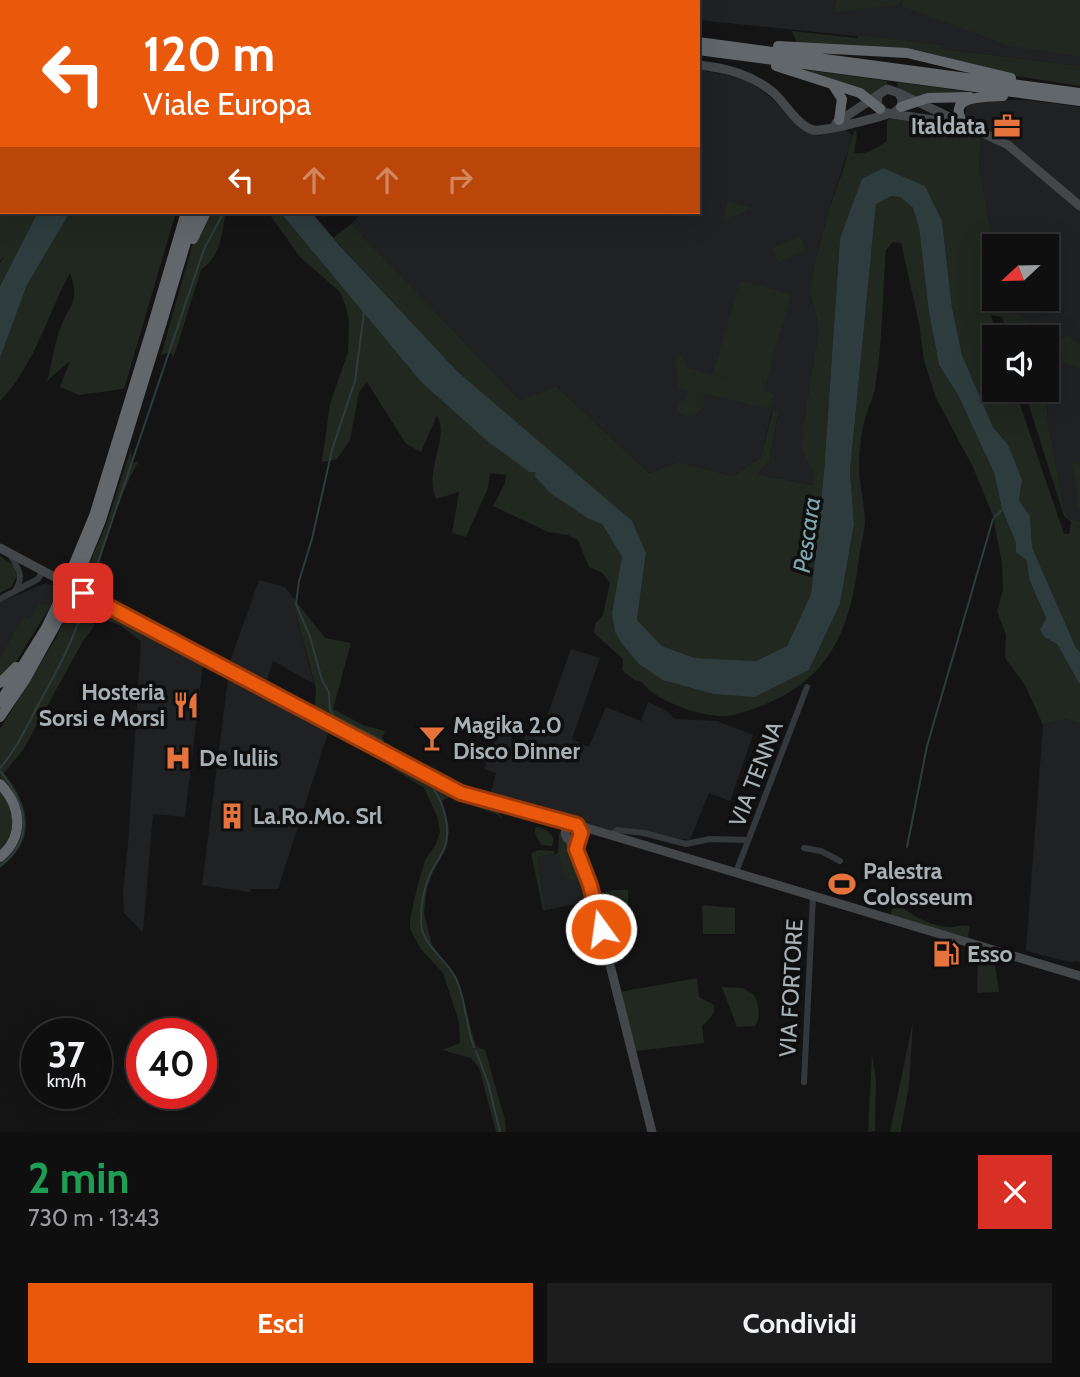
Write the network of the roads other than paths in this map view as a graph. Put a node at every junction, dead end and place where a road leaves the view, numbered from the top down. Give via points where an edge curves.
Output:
1 (704, 43) edge
2 (700, 50) edge
3 (765, 59) junction
4 (700, 65) edge
5 (831, 83) junction
6 (895, 88) junction
7 (1013, 93) junction
8 (1079, 96) edge
9 (970, 97) junction
10 (874, 98) junction
11 (917, 101) junction
12 (890, 111) junction
13 (836, 124) junction
14 (965, 126) junction
15 (1080, 206) edge
16 (179, 214) edge
17 (186, 214) edge
18 (194, 214) edge
19 (205, 214) edge
20 (178, 255) junction
21 (4, 550) edge
22 (43, 571) junction
23 (15, 591) junction
24 (0, 599) edge
25 (61, 607) junction
26 (32, 651) junction
27 (0, 683) edge
28 (807, 687) dead end
29 (0, 702) edge
30 (0, 717) edge
31 (0, 784) edge
32 (545, 817) junction
33 (575, 825) junction
34 (596, 831) junction
35 (580, 836) junction
36 (611, 836) junction
37 (567, 837) junction
38 (748, 840) junction
39 (804, 848) dead end
40 (577, 856) junction
41 (0, 857) edge
42 (840, 862) dead end
43 (736, 872) junction
44 (813, 896) junction
45 (1020, 959) junction
46 (1059, 966) junction
47 (1079, 975) edge
48 (804, 1082) dead end
49 (652, 1132) edge

1 - 8 highway
1 - 8 highway via 895,57 1067,87
2 - 3 highway
3 - 5 highway
3 - 7 highway
4 - 13 main road via 755,80 810,129 822,131
5 - 10 highway
5 - 13 highway via 842,99
6 - 10 main road
6 - 11 main road
6 - 12 main road via 902,100
7 - 8 highway
7 - 9 highway
9 - 11 highway
9 - 14 highway via 960,108
10 - 12 highway
10 - 13 main road
11 - 12 highway
11 - 14 main road
12 - 13 main road
12 - 14 main road
14 - 15 main road via 1015,150
16 - 20 highway via 172,244
17 - 20 highway
18 - 20 highway
19 - 20 highway via 189,250
20 - 25 highway, bridge via 102,520
21 - 22 main road
21 - 23 street via 20,572
22 - 23 street via 38,579
22 - 32 main road via 461,793
23 - 24 street
25 - 26 highway
25 - 30 highway via 25,680
26 - 27 highway
26 - 29 highway
28 - 38 street, VIA TENNA
31 - 41 highway via 14,801 18,820 13,841
32 - 33 main road
32 - 37 main road
33 - 34 main road
33 - 35 main road
33 - 37 main road via 567,827
34 - 35 main road
34 - 36 main road
35 - 37 main road via 574,840
35 - 40 main road
36 - 38 street via 617,831 645,833 686,844 718,838
36 - 43 main road
37 - 40 main road
38 - 43 street, VIA TENNA
39 - 42 street
40 - 49 main road via 592,892
43 - 44 main road
44 - 45 main road
44 - 48 street, VIA FORTORE
45 - 46 main road
45 - 46 main road
46 - 47 main road

